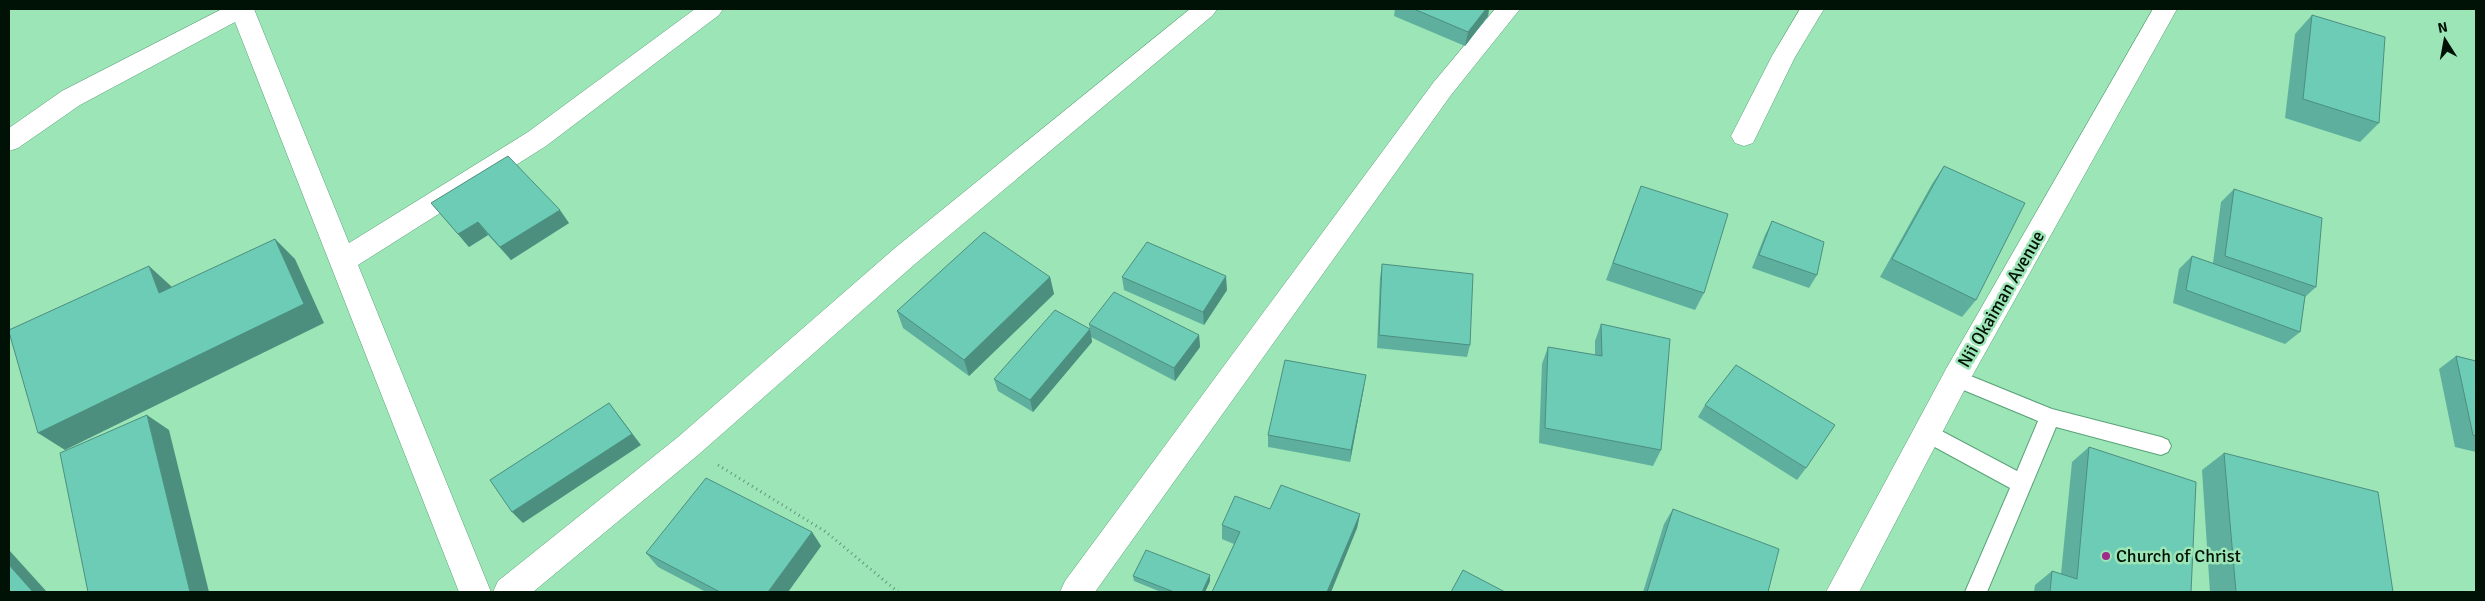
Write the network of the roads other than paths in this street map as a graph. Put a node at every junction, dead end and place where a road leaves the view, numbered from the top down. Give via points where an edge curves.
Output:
1 (241, 9) edge
2 (711, 9) edge
3 (1205, 9) edge
4 (1508, 9) edge
5 (1812, 9) edge
6 (2165, 9) edge
7 (1744, 136) dead end
8 (9, 141) edge
9 (342, 261) junction
10 (1956, 378) junction
11 (2050, 417) junction
12 (1927, 433) junction
13 (2161, 446) dead end
14 (2021, 484) junction
15 (475, 592) edge
16 (509, 592) edge
17 (1076, 592) edge
18 (1842, 592) edge
19 (1976, 592) edge

1 - 8 street via 71,98
1 - 9 street
2 - 9 street via 537,140
3 - 16 street via 905,256 688,446
4 - 17 street via 1442,89
5 - 7 street
6 - 10 street, Nii Okaiman Avenue
9 - 15 street
10 - 11 lane
10 - 12 street, Nii Okaiman Avenue
11 - 13 lane
11 - 14 lane
12 - 14 lane
12 - 18 street, Nii Okaiman Avenue
14 - 19 lane

